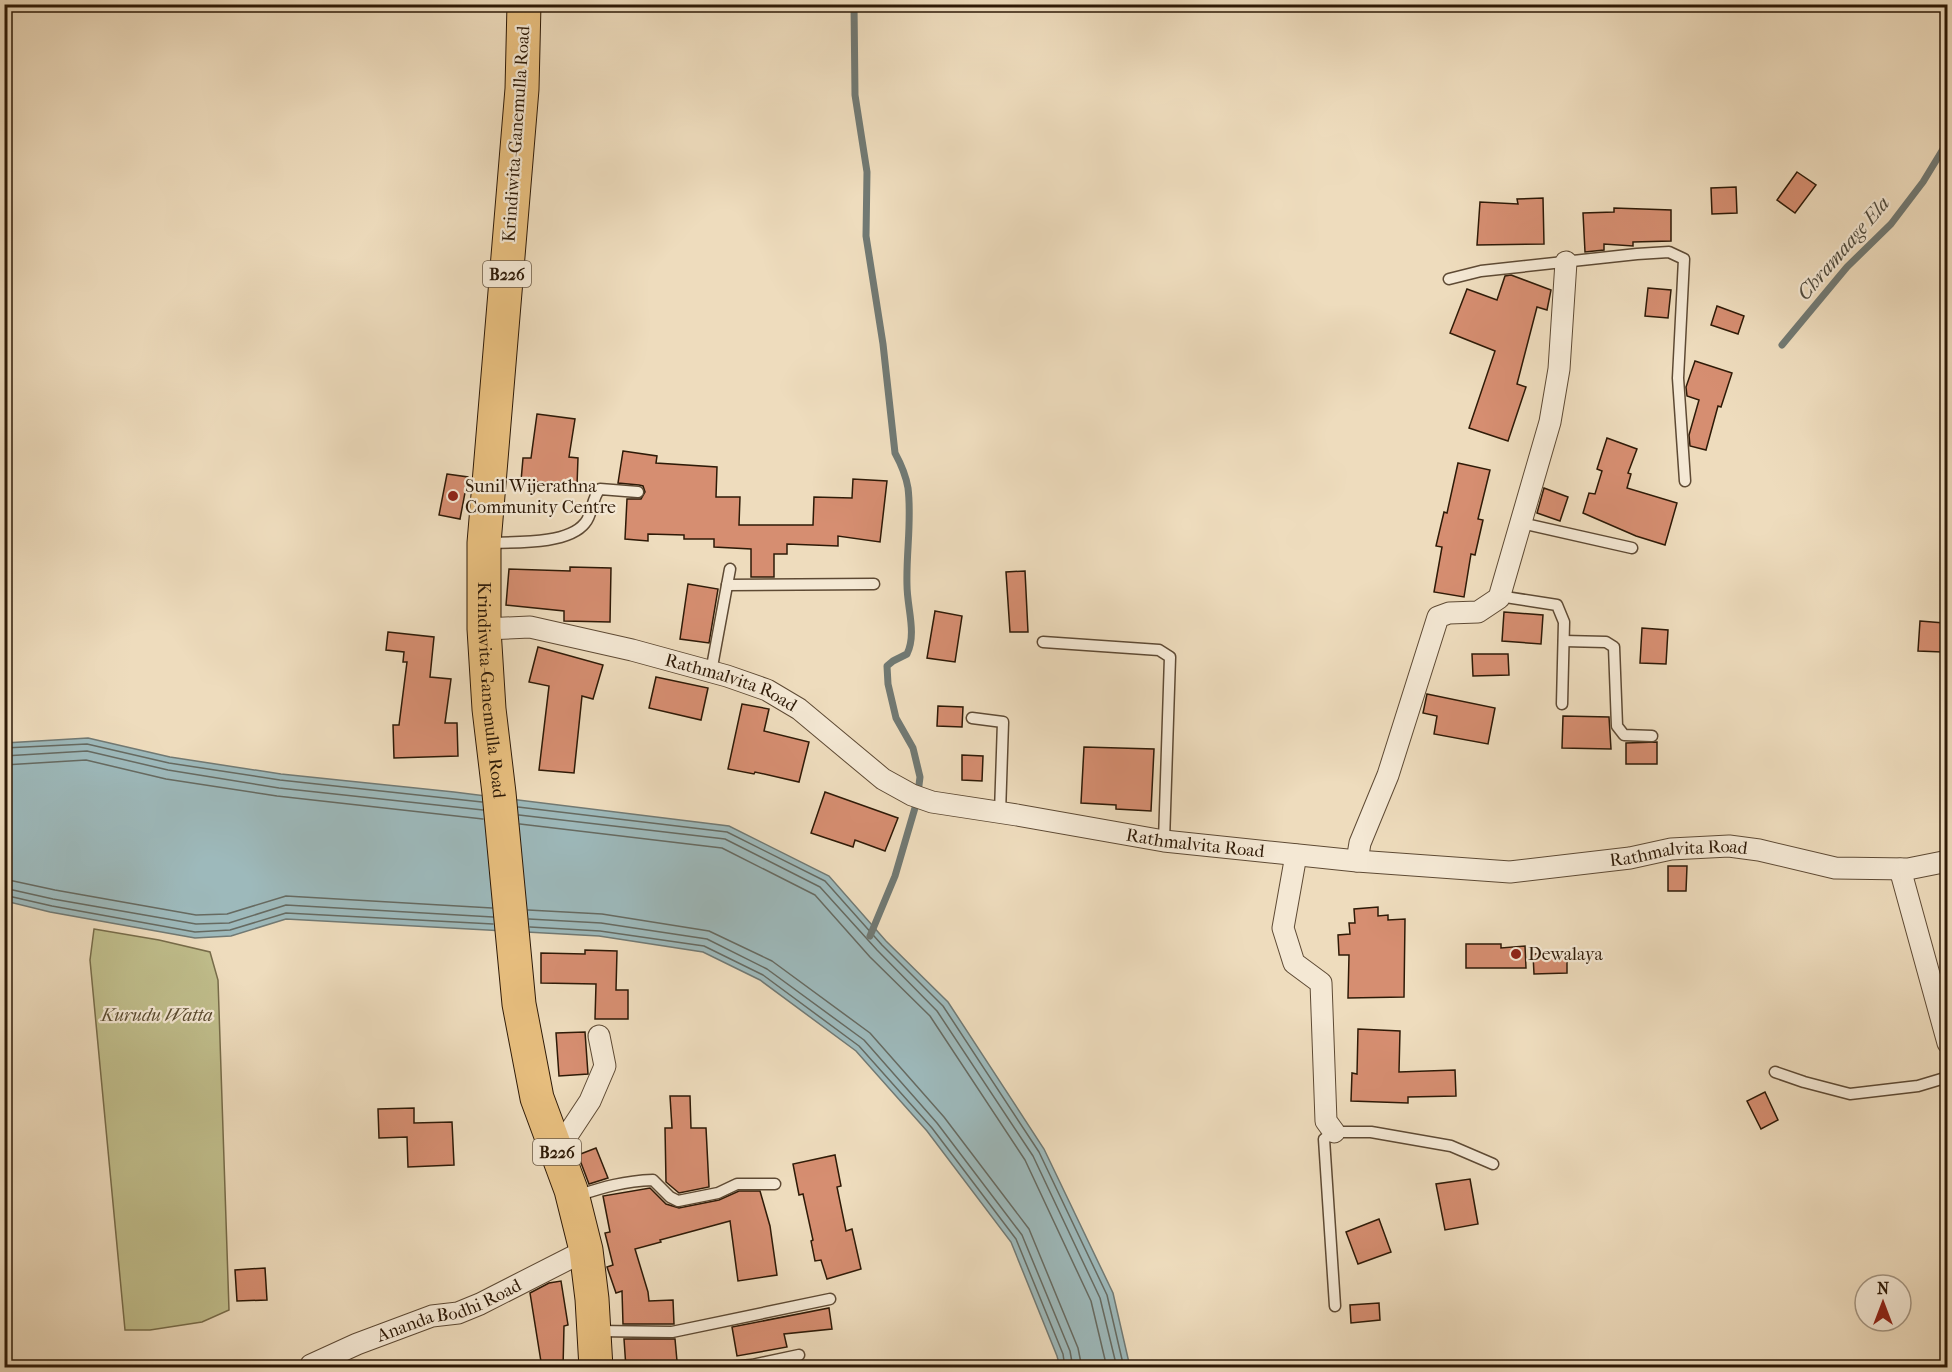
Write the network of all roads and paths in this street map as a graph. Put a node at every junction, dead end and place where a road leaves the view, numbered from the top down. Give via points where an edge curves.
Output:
1 (524, 4) edge
2 (1566, 262) junction
3 (1449, 279) dead end
4 (1684, 481) dead end
5 (638, 492) dead end
6 (1521, 523) junction
7 (484, 543) junction
8 (1632, 548) dead end
9 (730, 569) dead end
10 (874, 584) dead end
11 (727, 585) junction
12 (1499, 596) junction
13 (484, 629) junction
14 (1564, 641) junction
15 (1043, 642) dead end
16 (711, 672) junction
17 (1562, 704) dead end
18 (972, 718) dead end
19 (1652, 736) dead end
20 (1000, 813) junction
21 (1164, 841) junction
22 (1296, 855) junction
23 (1357, 861) junction
24 (1947, 861) edge
25 (1900, 869) junction
26 (599, 1036) dead end
27 (1947, 1043) edge
28 (1775, 1072) dead end
29 (1947, 1077) edge
30 (1334, 1132) junction
31 (557, 1151) junction
32 (1493, 1164) dead end
33 (775, 1184) dead end
34 (573, 1197) junction
35 (586, 1250) junction
36 (830, 1299) dead end
37 (1335, 1306) dead end
38 (594, 1331) junction
39 (799, 1355) dead end
40 (310, 1368) edge
41 (596, 1368) edge
42 (714, 1368) edge

1 - 7 main road, Krindiwita-Ganemulla Road / B226 via 522,88
2 - 3 lane via 1481,271
2 - 4 lane via 1670,252 1684,259 1678,378
2 - 6 street via 1552,411
5 - 7 lane via 600,489 586,522 572,533 525,542
6 - 8 lane
6 - 12 street
7 - 13 main road, Krindiwita-Ganemulla Road / B226
9 - 11 lane
10 - 11 lane
11 - 16 lane
12 - 14 lane via 1557,605 1564,622
12 - 23 street via 1478,612 1438,617
13 - 16 street, Rathmalvita Road via 530,627
13 - 31 main road, Krindiwita-Ganemulla Road / B226 via 519,1004 537,1098
14 - 17 lane
14 - 19 lane via 1606,642 1614,647 1617,726 1624,735
15 - 21 lane via 1159,650 1170,657
16 - 20 street, Rathmalvita Road via 767,690 800,709 883,779 922,799
18 - 20 lane via 1003,722
20 - 21 street, Rathmalvita Road
21 - 22 street, Rathmalvita Road
22 - 23 street, Rathmalvita Road
22 - 30 street via 1283,928 1294,963 1320,983 1326,1121
23 - 25 street, Rathmalvita Road via 1510,872 1630,858 1671,849 1729,846 1835,868
24 - 25 street, Rathmalvita Road
25 - 27 street
26 - 31 street via 605,1066 590,1101
28 - 29 lane via 1850,1094 1918,1086
30 - 32 lane via 1371,1132 1451,1146
30 - 37 lane via 1324,1139
31 - 34 main road, Krindiwita-Ganemulla Road / B226
33 - 34 lane via 737,1184 718,1193 678,1201 653,1180 636,1181 615,1183
34 - 35 main road, Krindiwita-Ganemulla Road / B226
35 - 38 main road, Krindiwita-Ganemulla Road / B226
35 - 40 street, Ananda Bodhi Road via 480,1304 432,1316 357,1344
36 - 38 lane via 672,1332
38 - 41 main road, Krindiwita-Ganemulla Road / B226
39 - 42 lane

